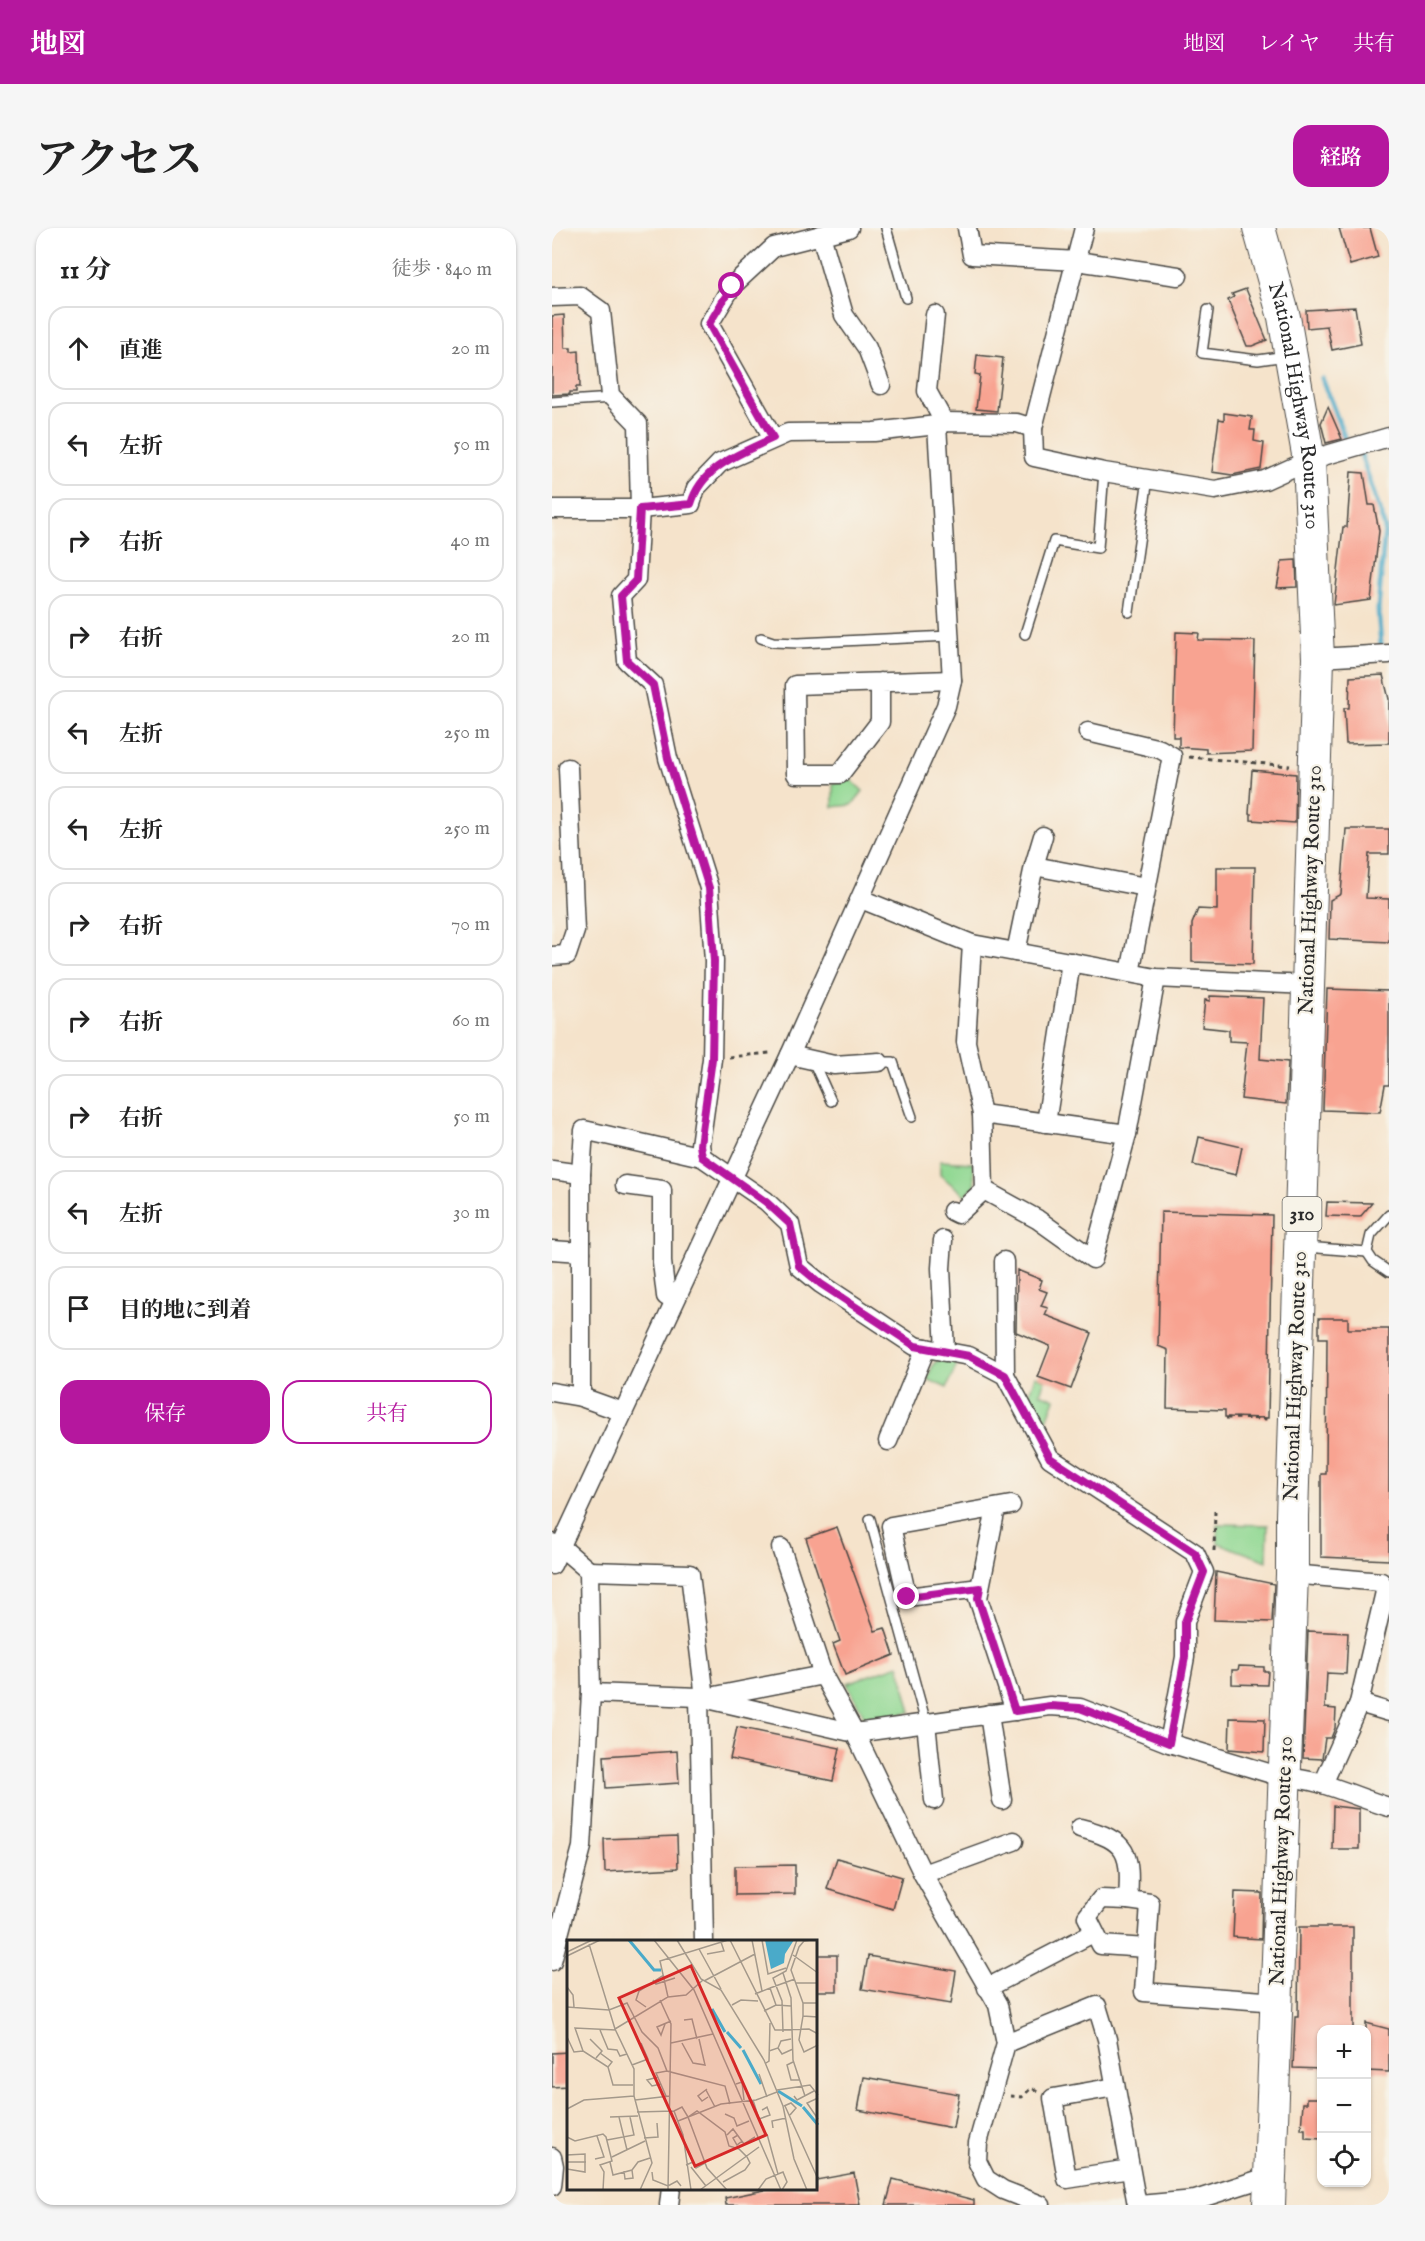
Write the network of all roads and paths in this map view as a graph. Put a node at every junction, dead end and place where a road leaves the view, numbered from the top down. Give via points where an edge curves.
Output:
1 (847, 228) edge
2 (886, 228) edge
3 (967, 228) edge
4 (1084, 228) edge
5 (1259, 228) edge
6 (813, 234) edge
7 (1077, 261) junction
8 (1178, 276) dead end
9 (552, 297) edge
10 (906, 298) dead end
11 (1208, 310) dead end
12 (935, 315) dead end
13 (1291, 355) junction
14 (881, 385) dead end
15 (613, 398) junction
16 (552, 402) edge
17 (941, 423) junction
18 (1033, 428) junction
19 (1389, 437) edge
20 (773, 438) junction
21 (1309, 460) junction
22 (1104, 472) junction
23 (1148, 478) junction
24 (552, 509) edge
25 (640, 509) junction
26 (1129, 612) dead end
27 (1025, 634) dead end
28 (950, 636) junction
29 (761, 638) dead end
30 (1389, 654) edge
31 (1318, 658) junction
32 (952, 680) junction
33 (880, 682) junction
34 (1088, 732) dead end
35 (1172, 756) junction
36 (568, 768) dead end
37 (1315, 768) junction
38 (1043, 836) dead end
39 (1034, 866) junction
40 (1146, 887) junction
41 (861, 899) junction
42 (972, 944) junction
43 (1016, 952) junction
44 (552, 956) edge
45 (1071, 962) junction
46 (1130, 973) junction
47 (1156, 978) junction
48 (1309, 985) junction
49 (790, 1055) junction
50 (712, 1059) junction
51 (813, 1061) junction
52 (879, 1062) joint
53 (831, 1101) dead end
54 (982, 1114) junction
55 (912, 1117) dead end
56 (1046, 1123) junction
57 (1127, 1134) junction
58 (702, 1157) junction
59 (552, 1170) edge
60 (581, 1174) junction
61 (731, 1178) junction
62 (625, 1185) dead end
63 (984, 1190) junction
64 (952, 1211) dead end
65 (1389, 1215) edge
66 (943, 1240) dead end
67 (1301, 1247) junction
68 (552, 1250) edge
69 (581, 1252) junction
70 (1367, 1252) junction
71 (1004, 1261) dead end
72 (1389, 1272) edge
73 (674, 1300) junction
74 (926, 1348) junction
75 (945, 1352) junction
76 (1005, 1375) junction
77 (552, 1392) edge
78 (581, 1397) junction
79 (623, 1412) junction
80 (1226, 1418) dead end
81 (1272, 1419) dead end
82 (888, 1441) dead end
83 (1215, 1511) dead end
84 (870, 1519) dead end
85 (1215, 1542) dead end
86 (556, 1545) edge
87 (781, 1548) dead end
88 (552, 1565) edge
89 (590, 1571) junction
90 (1292, 1574) junction
91 (980, 1588) junction
92 (1382, 1637) edge
93 (823, 1675) junction
94 (591, 1693) junction
95 (702, 1698) junction
96 (1359, 1703) junction
97 (1015, 1711) junction
98 (1389, 1712) edge
99 (989, 1714) junction
100 (926, 1723) junction
101 (855, 1733) junction
102 (1169, 1743) junction
103 (1285, 1778) junction
104 (1323, 1784) junction
105 (934, 1800) dead end
106 (1002, 1800) dead end
107 (1389, 1807) edge
108 (1080, 1828) dead end
109 (1014, 1841) dead end
110 (923, 1874) junction
111 (1128, 1900) junction
112 (557, 1921) edge
113 (1093, 1934) junction
114 (704, 1940) edge
115 (1147, 1948) junction
116 (552, 1961) edge
117 (987, 1988) junction
118 (1277, 2002) junction
119 (1006, 2043) junction
120 (1115, 2087) junction
121 (993, 2093) junction
122 (1053, 2098) junction
123 (552, 2157) edge
124 (1130, 2169) junction
125 (552, 2186) edge
126 (671, 2190) edge
127 (1269, 2191) edge
128 (669, 2205) edge
129 (1041, 2205) edge
130 (1138, 2205) edge

1 - 6 street
2 - 10 lane
3 - 7 street via 972,255
4 - 7 street
5 - 13 highway, National Highway Route 310 / 310
6 - 14 street via 844,315 867,348
6 - 20 street via 774,247 732,286 709,324
7 - 8 street
7 - 18 street
9 - 15 street via 580,296 601,311
11 - 13 lane via 1202,352 1258,360
12 - 17 street via 927,392
13 - 21 highway, National Highway Route 310 / 310
15 - 16 lane
15 - 25 street via 638,424
17 - 18 street via 1017,423
17 - 20 street via 874,432 788,432
17 - 28 street
18 - 22 street via 1034,457
19 - 21 street
20 - 25 street via 720,463 696,488 691,504
21 - 23 street via 1265,480 1229,489
21 - 31 highway, National Highway Route 310 / 310
22 - 23 street
22 - 27 lane via 1098,548 1054,541
23 - 26 lane
24 - 25 street
25 - 50 street via 636,580 621,596 627,661 653,685 668,758 709,888 714,961
28 - 29 lane via 798,643
28 - 32 street
30 - 31 street
31 - 37 highway, National Highway Route 310 / 310
32 - 33 street
32 - 41 street via 946,706
33 - 33 street via 795,685 796,774 840,774 880,722
34 - 35 street via 1160,749
35 - 37 path
35 - 40 street
36 - 44 street via 575,931 567,956
37 - 48 highway, National Highway Route 310 / 310
38 - 39 street
39 - 40 street
39 - 43 street
40 - 46 street
41 - 42 street
41 - 49 street
42 - 43 street
42 - 54 street via 966,1042
43 - 45 street
45 - 46 street
45 - 56 street
46 - 47 street
47 - 48 street
47 - 57 street
48 - 67 highway, National Highway Route 310 / 310
49 - 50 path via 782,1052
49 - 51 street
49 - 61 street
50 - 58 street via 700,1145
51 - 52 street via 834,1065
51 - 53 lane
52 - 55 lane via 893,1062
54 - 56 street
54 - 63 street
56 - 57 street
57 - 63 street via 1093,1259 1037,1219
58 - 60 street via 584,1130
58 - 61 street
59 - 60 street
60 - 69 street
61 - 73 street
61 - 74 street via 790,1224 799,1266 915,1346
62 - 73 street via 662,1190 662,1262 666,1296
63 - 64 street via 958,1214
65 - 70 lane via 1371,1235
66 - 75 street
67 - 70 lane
67 - 90 highway, National Highway Route 310 / 310
68 - 69 street
69 - 78 street
70 - 72 lane
71 - 76 street
73 - 79 street
74 - 75 street
74 - 82 street
75 - 76 street via 969,1356
76 - 102 street via 1050,1458 1195,1553 1204,1572 1185,1622 1185,1657
77 - 78 street
78 - 79 street
79 - 86 street
80 - 81 path
83 - 85 path
84 - 100 lane
86 - 88 street
86 - 89 street
87 - 93 street
89 - 94 street
89 - 95 street via 690,1574
90 - 92 street via 1381,1582 1385,1592
90 - 103 highway, National Highway Route 310 / 310
91 - 91 street via 907,1597 891,1526 1004,1506
91 - 97 street via 978,1598
92 - 96 street
93 - 95 street
93 - 101 street
94 - 95 street
94 - 112 street via 582,1847
95 - 101 street
95 - 114 street
96 - 98 street
96 - 104 street
97 - 99 street
97 - 102 street via 1050,1706 1080,1708
99 - 100 street
99 - 106 street
100 - 101 street
100 - 105 street
101 - 110 street
102 - 103 street
103 - 104 street
103 - 118 highway, National Highway Route 310 / 310
104 - 107 street
108 - 111 street via 1104,1834 1118,1843 1130,1864
109 - 110 street
110 - 117 street
111 - 113 street via 1101,1899 1087,1917
111 - 115 street via 1150,1903
112 - 116 street
113 - 115 street via 1101,1946
113 - 117 street
115 - 118 street via 1144,1992
117 - 119 street via 998,2005
118 - 127 highway, National Highway Route 310 / 310
119 - 120 street via 1097,2006
119 - 121 street
120 - 122 street
120 - 124 street
121 - 122 path via 1022,2097 1031,2088
121 - 129 street via 977,2161 986,2179
122 - 124 street via 1067,2179
123 - 125 street
124 - 130 street
126 - 128 street
127 - 130 street

